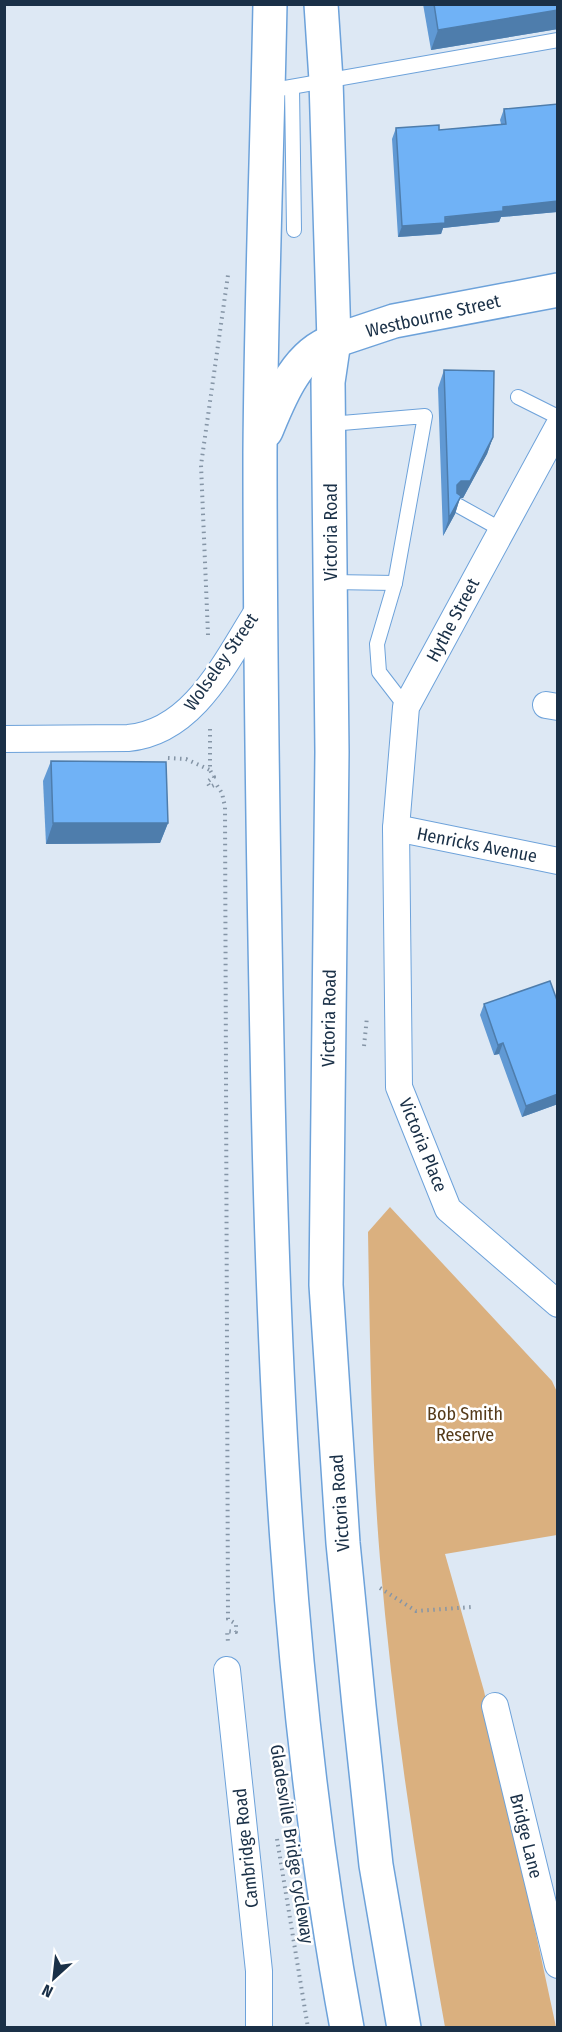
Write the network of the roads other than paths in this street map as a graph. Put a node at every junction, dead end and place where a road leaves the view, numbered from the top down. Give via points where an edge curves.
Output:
1 (270, 4) edge
2 (321, 4) edge
3 (558, 40) edge
4 (326, 80) junction
5 (280, 89) junction
6 (294, 230) dead end
7 (558, 290) edge
8 (334, 341) junction
9 (518, 397) dead end
10 (558, 417) edge
11 (330, 424) junction
12 (558, 427) edge
13 (260, 447) junction
14 (459, 506) edge
15 (502, 530) junction
16 (331, 582) junction
17 (395, 583) junction
18 (261, 606) junction
19 (406, 707) junction
20 (4, 739) edge
21 (396, 828) junction
22 (558, 861) edge
23 (558, 1304) edge
24 (229, 1659) road end
25 (495, 1706) dead end
26 (558, 1965) edge
27 (259, 2028) edge
28 (347, 2028) edge
29 (404, 2028) edge

1 - 5 main road
2 - 4 main road, Victoria Road
3 - 4 lane
4 - 5 lane
4 - 8 main road, Victoria Road
5 - 6 lane
5 - 13 main road
7 - 8 main road, Westbourne Street via 394,321
8 - 11 main road, Victoria Road via 328,382
8 - 13 main road, Westbourne Street via 307,358 296,371
9 - 10 lane
11 - 16 main road, Victoria Road
11 - 17 lane via 425,416
12 - 15 street, Hythe Street
13 - 18 main road
14 - 15 lane
15 - 19 street, Hythe Street
16 - 17 lane
16 - 29 main road, Victoria Road via 332,912 326,1285 342,1543 359,1706 376,1865
17 - 19 lane via 377,644 379,672
18 - 20 street, Wolseley Street via 204,692 180,719 146,736
18 - 28 main road via 272,1297 281,1467 292,1631
19 - 21 street, Hythe Street
21 - 22 street, Henricks Avenue
21 - 23 street, Victoria Place via 399,1087 448,1209
24 - 27 street, Cambridge Road via 258,1971
25 - 26 street, Bridge Lane

